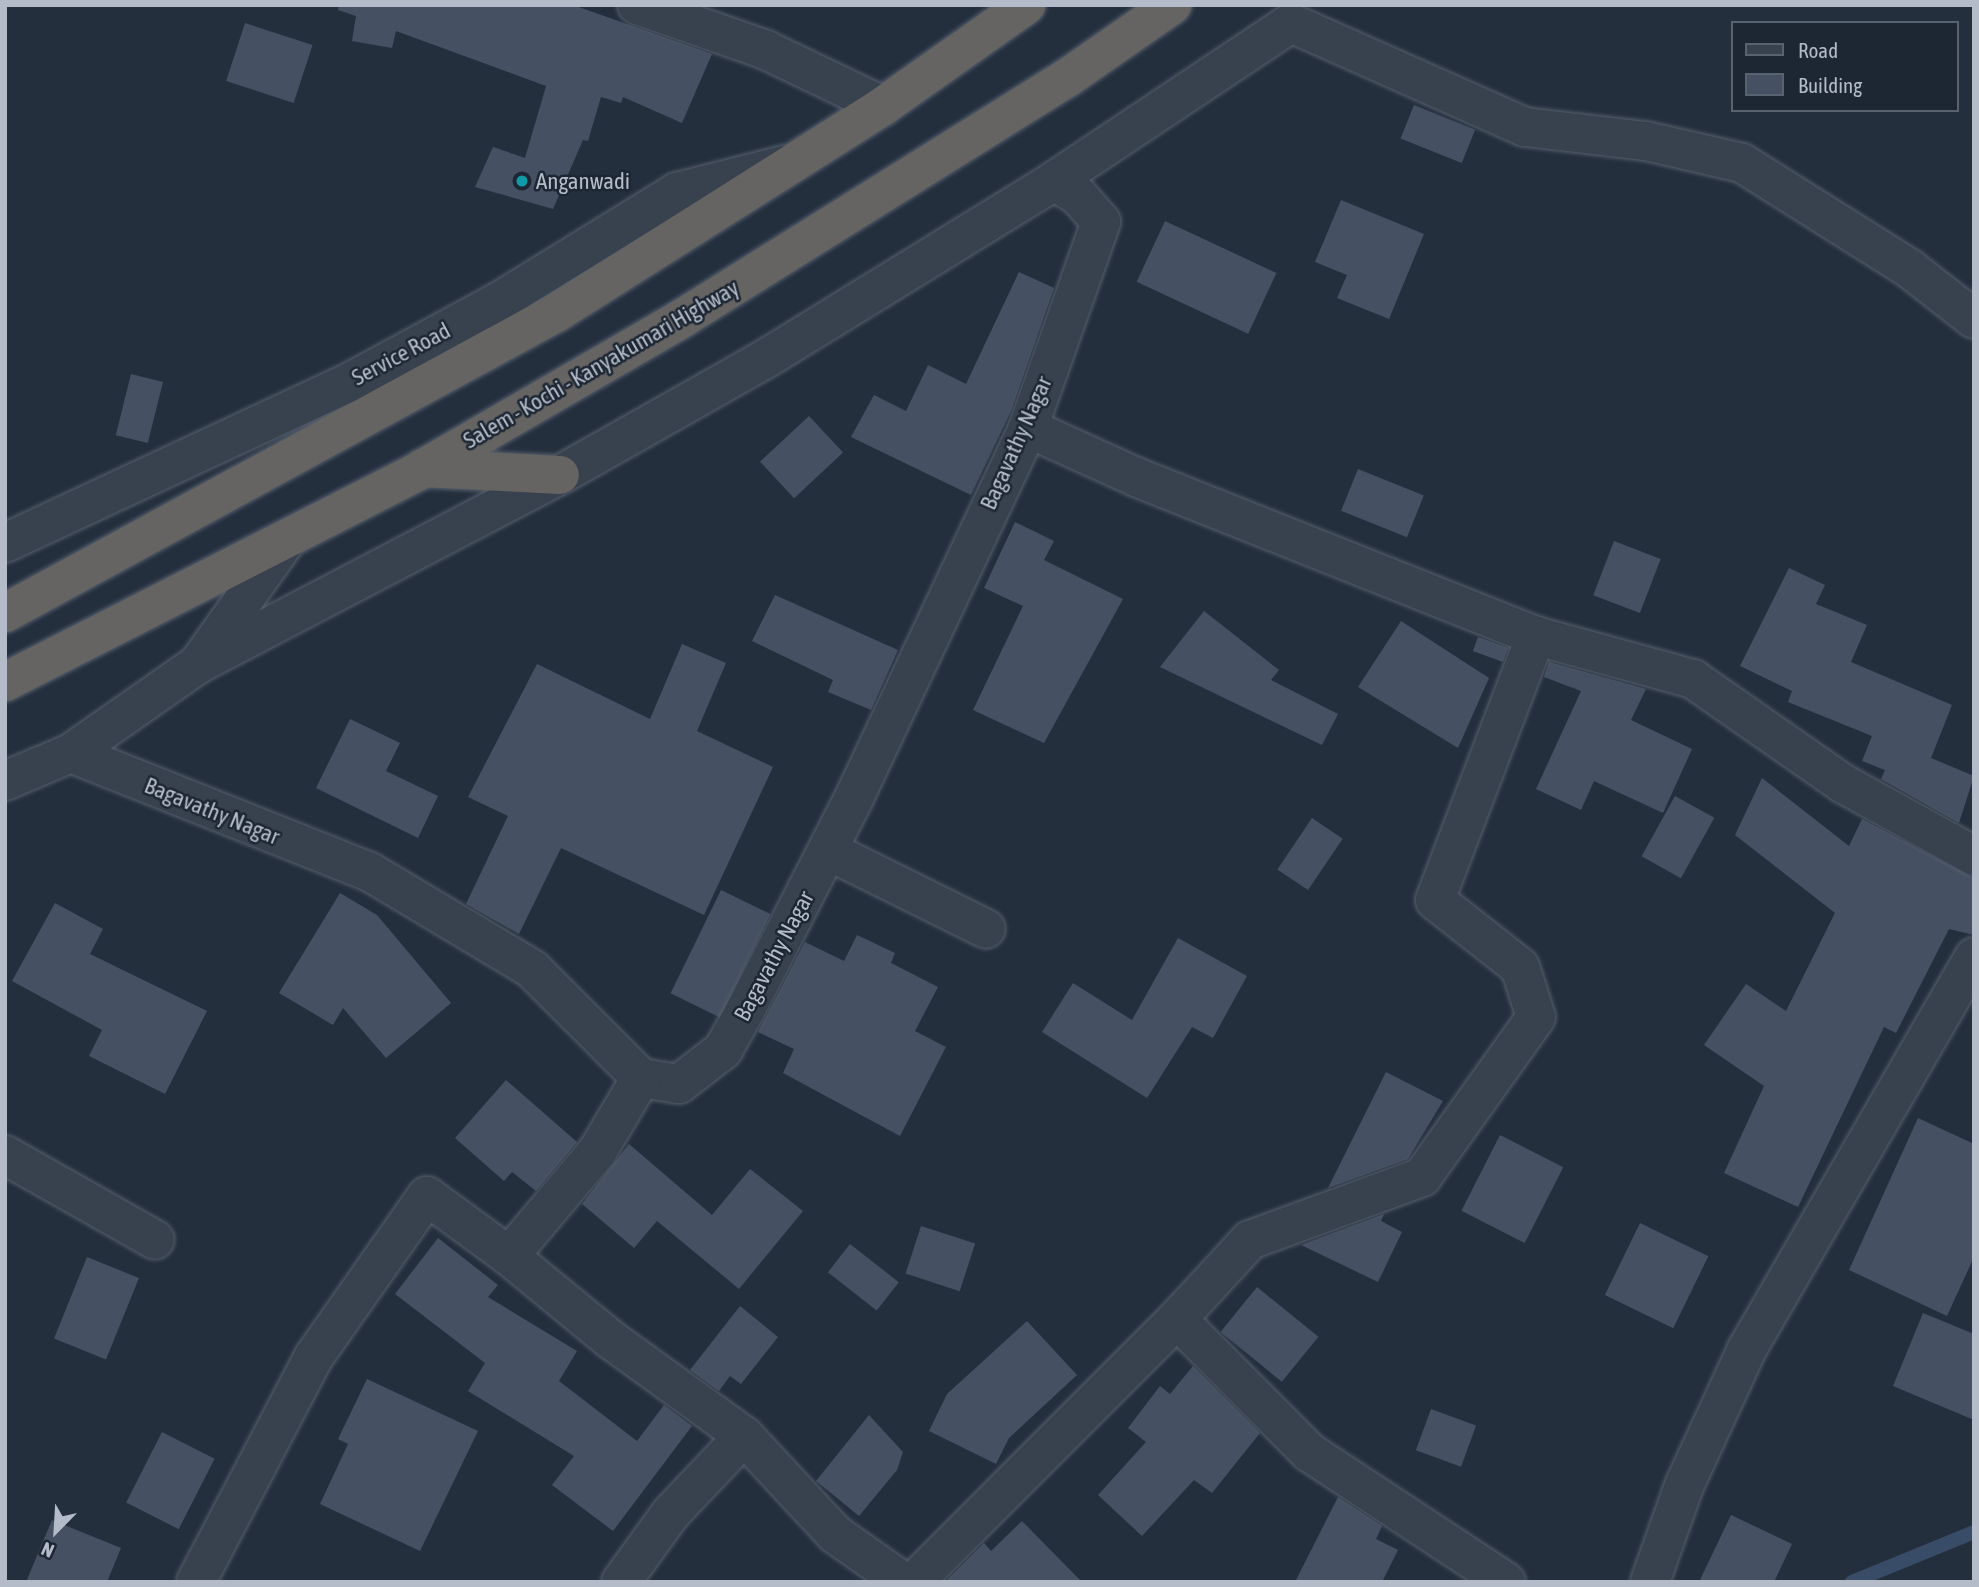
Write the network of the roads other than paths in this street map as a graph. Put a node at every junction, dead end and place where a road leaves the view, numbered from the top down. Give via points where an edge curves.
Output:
1 (638, 5) edge
2 (1026, 5) edge
3 (1172, 5) edge
4 (883, 106) junction
5 (793, 163) junction
6 (1054, 181) junction
7 (1974, 319) edge
8 (1028, 428) junction
9 (423, 468) junction
10 (560, 475) junction
11 (287, 539) junction
12 (5, 543) edge
13 (5, 613) edge
14 (1536, 636) junction
15 (198, 664) junction
16 (5, 682) edge
17 (71, 753) junction
18 (5, 781) edge
19 (829, 851) junction
20 (1974, 856) edge
21 (986, 929) dead end
22 (1974, 957) edge
23 (641, 1078) junction
24 (5, 1155) edge
25 (155, 1240) dead end
26 (509, 1256) junction
27 (1177, 1320) junction
28 (744, 1436) junction
29 (196, 1582) edge
30 (621, 1582) edge
31 (904, 1582) edge
32 (914, 1582) edge
33 (1506, 1582) edge
34 (1650, 1582) edge

1 - 4 street via 766,50
2 - 4 highway
3 - 9 highway, Salem - Kochi - Kanyakumari Highway via 1067,78 704,305
4 - 5 highway
5 - 12 street, Service Road via 677,192 500,301 354,380
5 - 13 highway via 556,313
6 - 7 street via 1291,23 1525,127 1646,141 1742,163 1910,269
6 - 8 street, Bagavathy Nagar via 1078,196 1101,222
6 - 10 street via 898,281
8 - 14 street via 1136,477
8 - 19 street, Bagavathy Nagar
9 - 10 highway
9 - 11 highway, Salem - Kochi - Kanyakumari Highway
10 - 15 street
11 - 15 street
11 - 16 highway, Salem - Kochi - Kanyakumari Highway
14 - 20 street via 1693,679 1842,783
14 - 27 street via 1435,900 1520,967 1536,1017 1422,1177 1250,1240
15 - 17 street
17 - 18 street
17 - 23 street, Bagavathy Nagar via 370,872 532,969
19 - 21 street
19 - 23 street, Bagavathy Nagar via 723,1050 679,1084
22 - 34 street via 1747,1349 1684,1486
23 - 26 street via 597,1152
24 - 25 street
26 - 28 street via 610,1339
26 - 29 street via 427,1196 313,1358
27 - 32 street
27 - 33 street via 1309,1452
28 - 30 street via 671,1513
28 - 31 street via 835,1534

